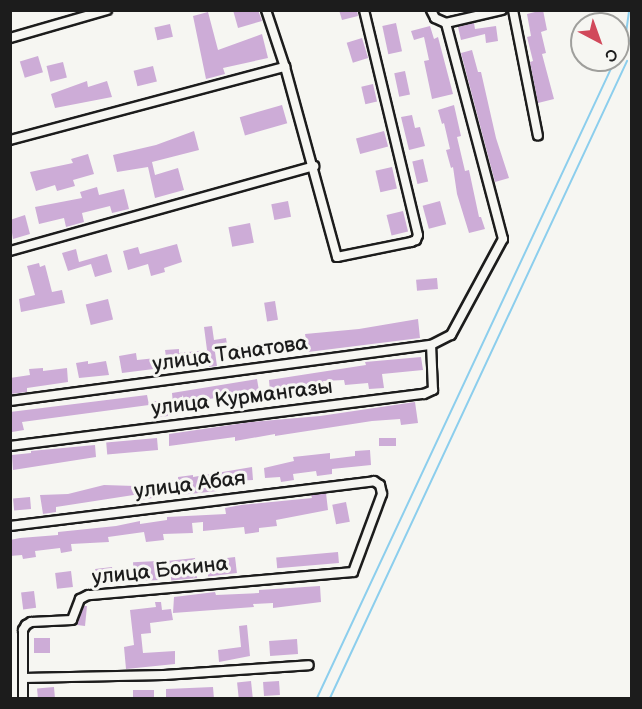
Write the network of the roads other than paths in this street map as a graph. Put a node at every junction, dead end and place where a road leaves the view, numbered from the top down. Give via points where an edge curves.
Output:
1 (106, 10) edge
2 (266, 10) edge
3 (364, 10) edge
4 (431, 10) edge
5 (502, 10) edge
6 (513, 10) edge
7 (446, 23) junction
8 (10, 38) edge
9 (285, 67) junction
10 (538, 136) dead end
11 (10, 140) edge
12 (314, 166) junction
13 (10, 251) edge
14 (431, 345) junction
15 (10, 400) edge
16 (10, 446) edge
17 (10, 526) edge
18 (353, 572) joint
19 (309, 665) dead end
20 (24, 678) junction
21 (23, 699) edge

1 - 8 street
2 - 9 street
3 - 12 street via 418,235 416,240 337,257
4 - 7 street via 435,18
5 - 7 street
6 - 10 street
7 - 14 street, улица Танатова via 503,239 451,335
9 - 11 street
9 - 12 street
12 - 13 street
14 - 15 street, улица Танатова
14 - 16 street, улица Курмангазы via 433,390 424,394
17 - 18 street, улица Абая via 374,481 380,485 382,494
18 - 20 street, улица Бокина via 88,595 80,599 72,620 26,625
19 - 20 street via 164,675
20 - 21 street, улица Бокина

